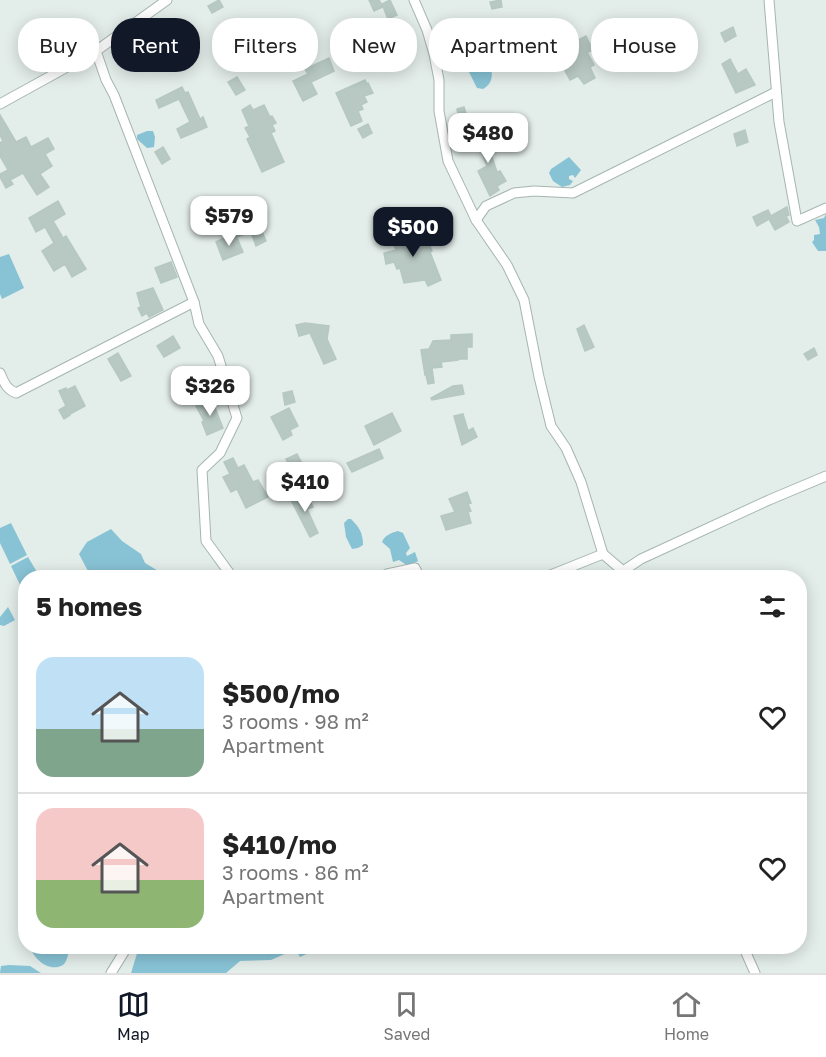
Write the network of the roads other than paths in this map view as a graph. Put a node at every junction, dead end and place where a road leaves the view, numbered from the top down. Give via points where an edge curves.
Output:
1 (167, 0) edge
2 (414, 0) edge
3 (769, 0) edge
4 (99, 49) edge
5 (99, 59) edge
6 (58, 72) edge
7 (776, 92) junction
8 (0, 104) edge
9 (826, 208) edge
10 (476, 220) junction
11 (194, 302) junction
12 (0, 373) edge
13 (826, 476) edge
14 (603, 554) junction
15 (227, 570) edge
16 (563, 570) edge
17 (619, 570) edge
18 (628, 570) edge
19 (123, 954) edge
20 (746, 954) edge
21 (111, 973) edge
22 (755, 973) edge

1 - 4 street
2 - 10 street via 434,54 448,161
3 - 7 street
5 - 11 street
6 - 8 street
7 - 9 street via 796,221
7 - 10 street via 573,193 514,194 486,206
10 - 14 street via 507,265 524,300 551,426 581,482
11 - 12 street via 16,393 10,391
11 - 15 street via 199,324 218,356 237,418 220,453 202,470 206,541
13 - 18 street via 641,559
14 - 16 street
14 - 17 street
19 - 21 street
20 - 22 street

